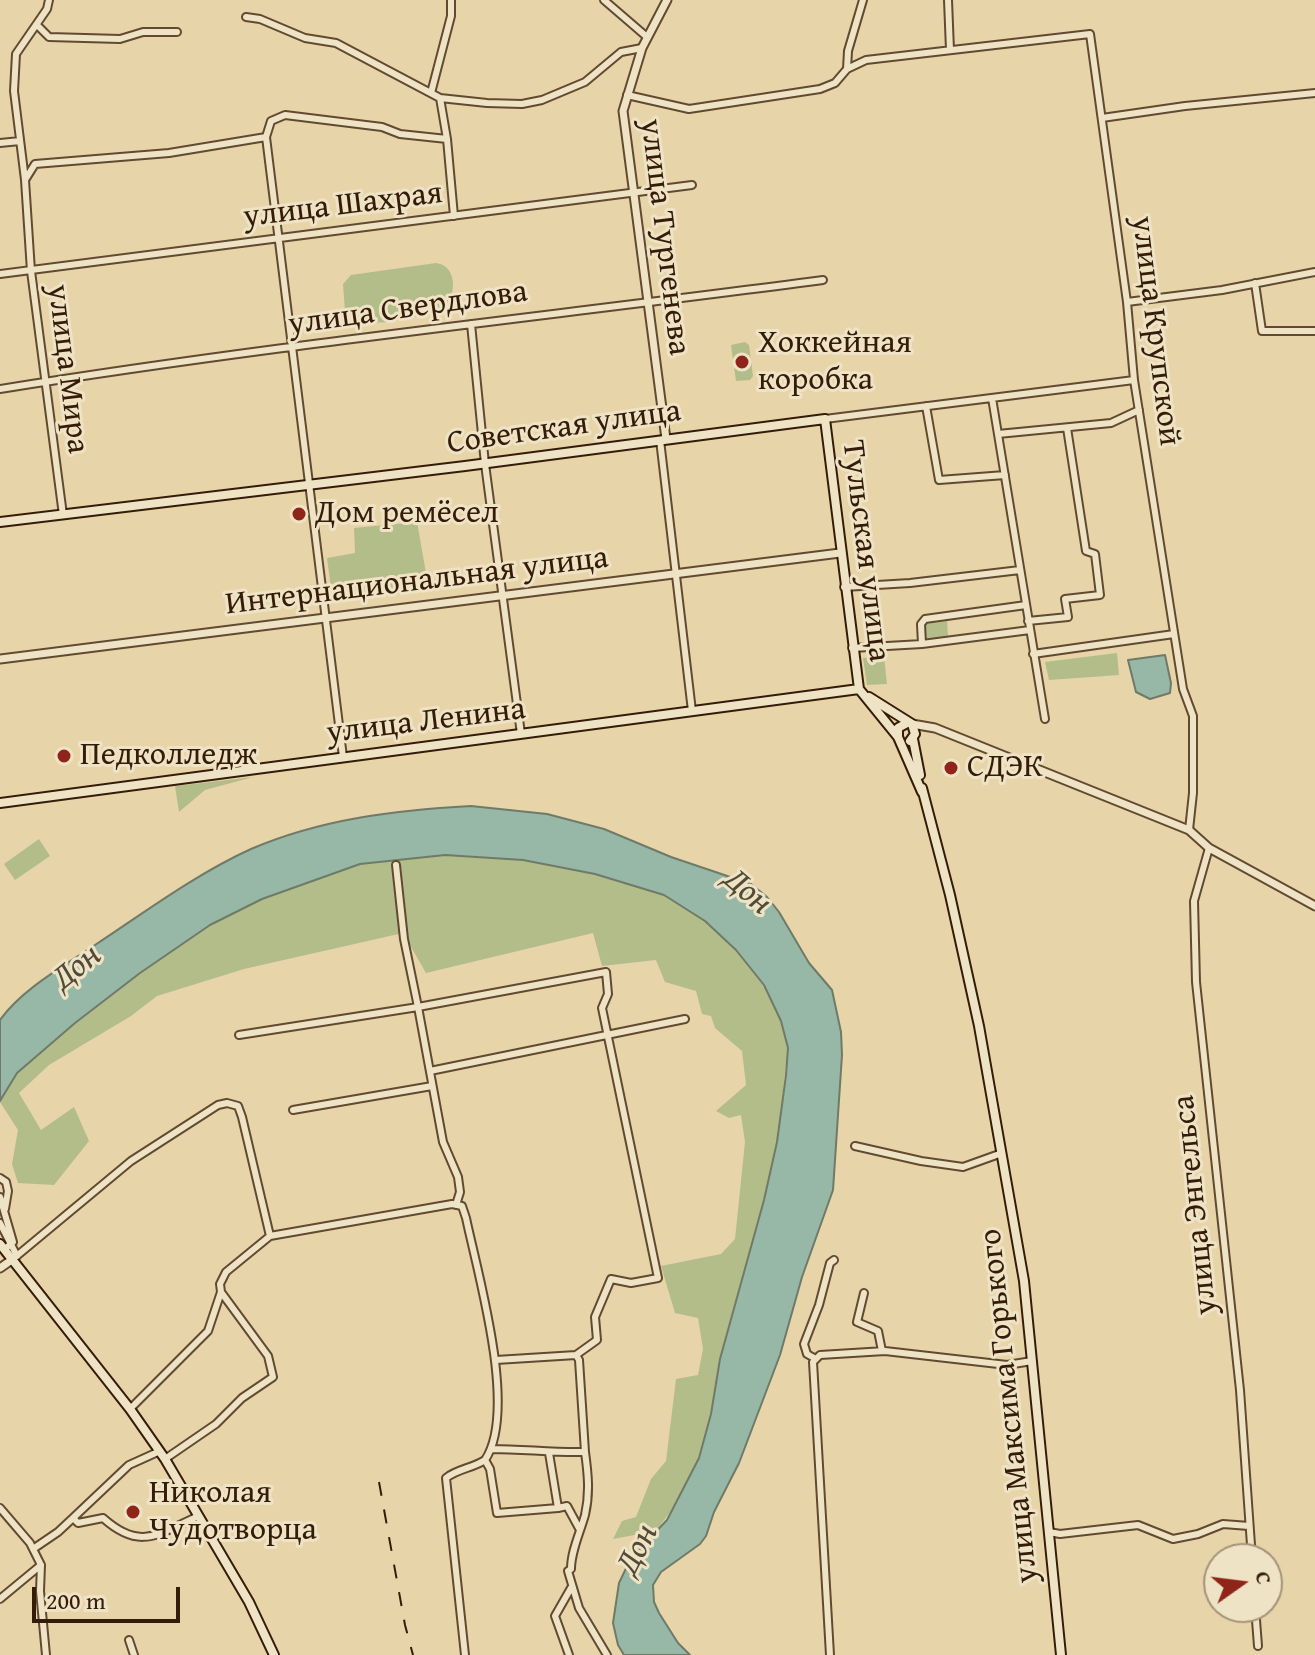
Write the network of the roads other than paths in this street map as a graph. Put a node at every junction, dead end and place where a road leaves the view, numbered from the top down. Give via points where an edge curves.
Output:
1 (49, 0) edge
2 (451, 0) edge
3 (604, 0) edge
4 (667, 0) edge
5 (863, 0) edge
6 (948, 0) edge
7 (246, 17) dead end
8 (37, 25) junction
9 (177, 32) dead end
10 (647, 37) junction
11 (642, 48) junction
12 (950, 50) junction
13 (847, 69) junction
14 (431, 93) junction
15 (1315, 93) edge
16 (627, 95) junction
17 (440, 98) junction
18 (1102, 118) junction
19 (266, 137) junction
20 (447, 139) junction
21 (20, 141) junction
22 (0, 143) edge
23 (25, 180) junction
24 (692, 185) dead end
25 (634, 194) junction
26 (454, 216) junction
27 (279, 240) junction
28 (31, 271) junction
29 (1315, 272) edge
30 (0, 274) edge
31 (823, 280) dead end
32 (1255, 283) junction
33 (1127, 302) junction
34 (648, 304) junction
35 (471, 324) junction
36 (1315, 331) edge
37 (293, 348) junction
38 (1134, 380) junction
39 (43, 382) junction
40 (0, 389) edge
41 (992, 398) junction
42 (926, 406) junction
43 (1139, 410) junction
44 (825, 419) junction
45 (1067, 428) junction
46 (998, 434) junction
47 (663, 439) junction
48 (485, 464) junction
49 (1005, 475) junction
50 (311, 486) junction
51 (63, 515) junction
52 (0, 522) edge
53 (840, 553) junction
54 (1020, 570) junction
55 (675, 574) junction
56 (844, 587) junction
57 (503, 595) junction
58 (1026, 605) junction
59 (325, 618) junction
60 (1028, 621) junction
61 (1030, 630) junction
62 (1174, 634) junction
63 (922, 644) junction
64 (852, 648) junction
65 (1033, 654) junction
66 (0, 659) edge
67 (859, 689) junction
68 (692, 711) junction
69 (1045, 719) dead end
70 (909, 724) junction
71 (935, 728) junction
72 (521, 734) junction
73 (898, 737) junction
74 (913, 739) junction
75 (343, 757) junction
76 (922, 792) junction
77 (0, 803) edge
78 (1189, 830) junction
79 (1209, 848) junction
80 (396, 865) dead end
81 (1315, 906) edge
82 (418, 1007) junction
83 (685, 1019) dead end
84 (607, 1034) junction
85 (239, 1035) dead end
86 (430, 1071) junction
87 (432, 1086) junction
88 (293, 1110) dead end
89 (855, 1146) dead end
90 (1002, 1153) junction
91 (0, 1178) edge
92 (0, 1197) edge
93 (456, 1205) junction
94 (5, 1212) junction
95 (0, 1223) edge
96 (270, 1236) junction
97 (5, 1246) edge
98 (15, 1258) junction
99 (834, 1260) dead end
100 (0, 1268) edge
101 (221, 1292) junction
102 (864, 1293) dead end
103 (882, 1351) junction
104 (576, 1355) junction
105 (816, 1359) junction
106 (496, 1360) junction
107 (1032, 1361) junction
108 (130, 1409) junction
109 (492, 1449) junction
110 (585, 1452) junction
111 (549, 1453) junction
112 (163, 1455) junction
113 (485, 1460) junction
114 (0, 1508) edge
115 (558, 1508) junction
116 (199, 1516) junction
117 (73, 1518) junction
118 (1249, 1526) junction
119 (580, 1530) junction
120 (1049, 1532) junction
121 (1251, 1543) edge
122 (33, 1549) junction
123 (39, 1562) junction
124 (571, 1588) junction
125 (0, 1599) edge
126 (1256, 1623) edge
127 (129, 1640) dead end
128 (1258, 1646) dead end
129 (46, 1655) edge
130 (134, 1655) edge
131 (274, 1655) edge
132 (465, 1655) edge
133 (569, 1655) edge
134 (607, 1655) edge
135 (830, 1655) edge
136 (1061, 1655) edge

1 - 8 street, улица Мира
2 - 14 street
3 - 10 street
4 - 10 street, улица Тургенева
5 - 13 street
6 - 12 street
7 - 14 street via 336,43
8 - 9 street via 49,37 76,39
8 - 21 street, улица Мира via 16,54
10 - 11 street, улица Тургенева
11 - 16 street, улица Тургенева
11 - 17 street via 611,57 585,82 542,100
12 - 13 street via 866,60
12 - 18 street, улица Крупской via 1090,34
13 - 16 street via 835,83 820,89 689,109
14 - 17 street
15 - 18 street
16 - 25 street, улица Тургенева via 623,111
17 - 20 street
18 - 33 street, улица Крупской
19 - 20 street via 271,121 285,115
19 - 23 street via 169,153 35,164
19 - 27 street
20 - 26 street
21 - 22 street
21 - 23 street, улица Мира
23 - 28 street, улица Мира
24 - 25 street, улица Шахрая
25 - 26 street, улица Шахрая
25 - 34 street, улица Тургенева
26 - 27 street, улица Шахрая
27 - 28 street, улица Шахрая
27 - 37 street
28 - 30 street, улица Шахрая
28 - 39 street, улица Мира
29 - 32 street
31 - 34 street, улица Свердлова
32 - 33 street
32 - 36 street via 1262,331
33 - 38 street, улица Крупской
34 - 35 street, улица Свердлова
34 - 47 street, улица Тургенева
35 - 37 street, улица Свердлова
35 - 48 street
37 - 39 street, улица Свердлова
37 - 50 street
38 - 41 street, Советская улица
38 - 43 street, улица Крупской
39 - 40 street, улица Свердлова
39 - 51 street, улица Мира
41 - 42 street, Советская улица
41 - 46 street
42 - 44 street, Советская улица
42 - 49 street via 939,480
43 - 45 street via 1111,423
43 - 62 street, улица Крупской
44 - 47 main road, Советская улица
44 - 53 main road, Тульская улица
45 - 46 street
45 - 60 street via 1086,551 1095,554 1100,595 1065,599 1068,617
46 - 49 street
47 - 48 main road, Советская улица
47 - 55 street, улица Тургенева
48 - 50 main road, Советская улица
48 - 57 street
49 - 54 street
50 - 51 main road, Советская улица
50 - 59 street
51 - 52 main road, Советская улица
53 - 55 street, Интернациональная улица
53 - 56 main road, Тульская улица
54 - 56 street
54 - 58 street
55 - 57 street, Интернациональная улица
55 - 68 street, улица Тургенева
56 - 64 main road, Тульская улица
57 - 59 street, Интернациональная улица
57 - 72 street
58 - 60 street
58 - 63 street via 925,619
59 - 66 street, Интернациональная улица
59 - 75 street
60 - 61 street
61 - 63 street
61 - 65 street
62 - 65 street
62 - 78 street, улица Крупской via 1193,716
63 - 64 street
64 - 67 main road, Тульская улица
65 - 69 street
67 - 68 main road, улица Ленина
67 - 70 main road, Тульская улица
67 - 73 main road, Тульская улица
68 - 72 main road, улица Ленина
70 - 71 street
70 - 73 main road via 898,728
70 - 74 main road via 916,732
71 - 74 street
71 - 78 street
72 - 75 main road, улица Ленина
73 - 74 main road
73 - 76 main road, улица Максима Горького
74 - 76 main road, улица Максима Горького
75 - 77 main road, улица Ленина
76 - 90 main road, улица Максима Горького via 950,895
78 - 79 street
79 - 81 street
79 - 118 street, улица Энгельса via 1194,901 1196,982 1228,1265
80 - 82 street
82 - 84 street via 606,972 608,994 602,1008
82 - 85 street
82 - 86 street
83 - 84 street
84 - 86 street
84 - 104 street via 658,1278 631,1283 611,1279 595,1317 597,1340
86 - 87 street
87 - 88 street
87 - 93 street via 443,1142 458,1177
89 - 90 street via 963,1167
90 - 107 main road, улица Максима Горького
91 - 94 street via 8,1191
92 - 94 street
93 - 96 street
93 - 106 street via 462,1206 466,1218
94 - 97 street via 13,1242
95 - 97 street
96 - 98 street via 242,1117 238,1106 227,1103 131,1161
96 - 101 street via 226,1272
97 - 98 main road
98 - 100 street
98 - 108 main road
99 - 105 street via 804,1344
101 - 108 street via 208,1331
101 - 112 street via 268,1356 273,1377 216,1424
102 - 103 street via 857,1322 878,1331
103 - 105 street
103 - 107 street via 1007,1365
104 - 106 street
104 - 110 street
105 - 135 street
106 - 109 street via 497,1427
107 - 120 main road, улица Максима Горького
108 - 112 main road
109 - 111 street
109 - 113 street
110 - 111 street
110 - 119 street via 590,1488
111 - 115 street
112 - 116 main road
112 - 117 street via 129,1465
113 - 115 street via 497,1513
113 - 132 street via 446,1478
114 - 122 street
115 - 119 street via 567,1506
116 - 117 street via 140,1539 103,1518 78,1523
116 - 131 main road
117 - 122 street
118 - 120 street via 1223,1524 1173,1539 1138,1525
118 - 121 street, улица Энгельса
119 - 124 street via 568,1571
120 - 136 main road, улица Максима Горького
122 - 123 street
123 - 125 street
123 - 129 street
124 - 133 street via 555,1616
124 - 134 street
126 - 128 street
127 - 130 street

